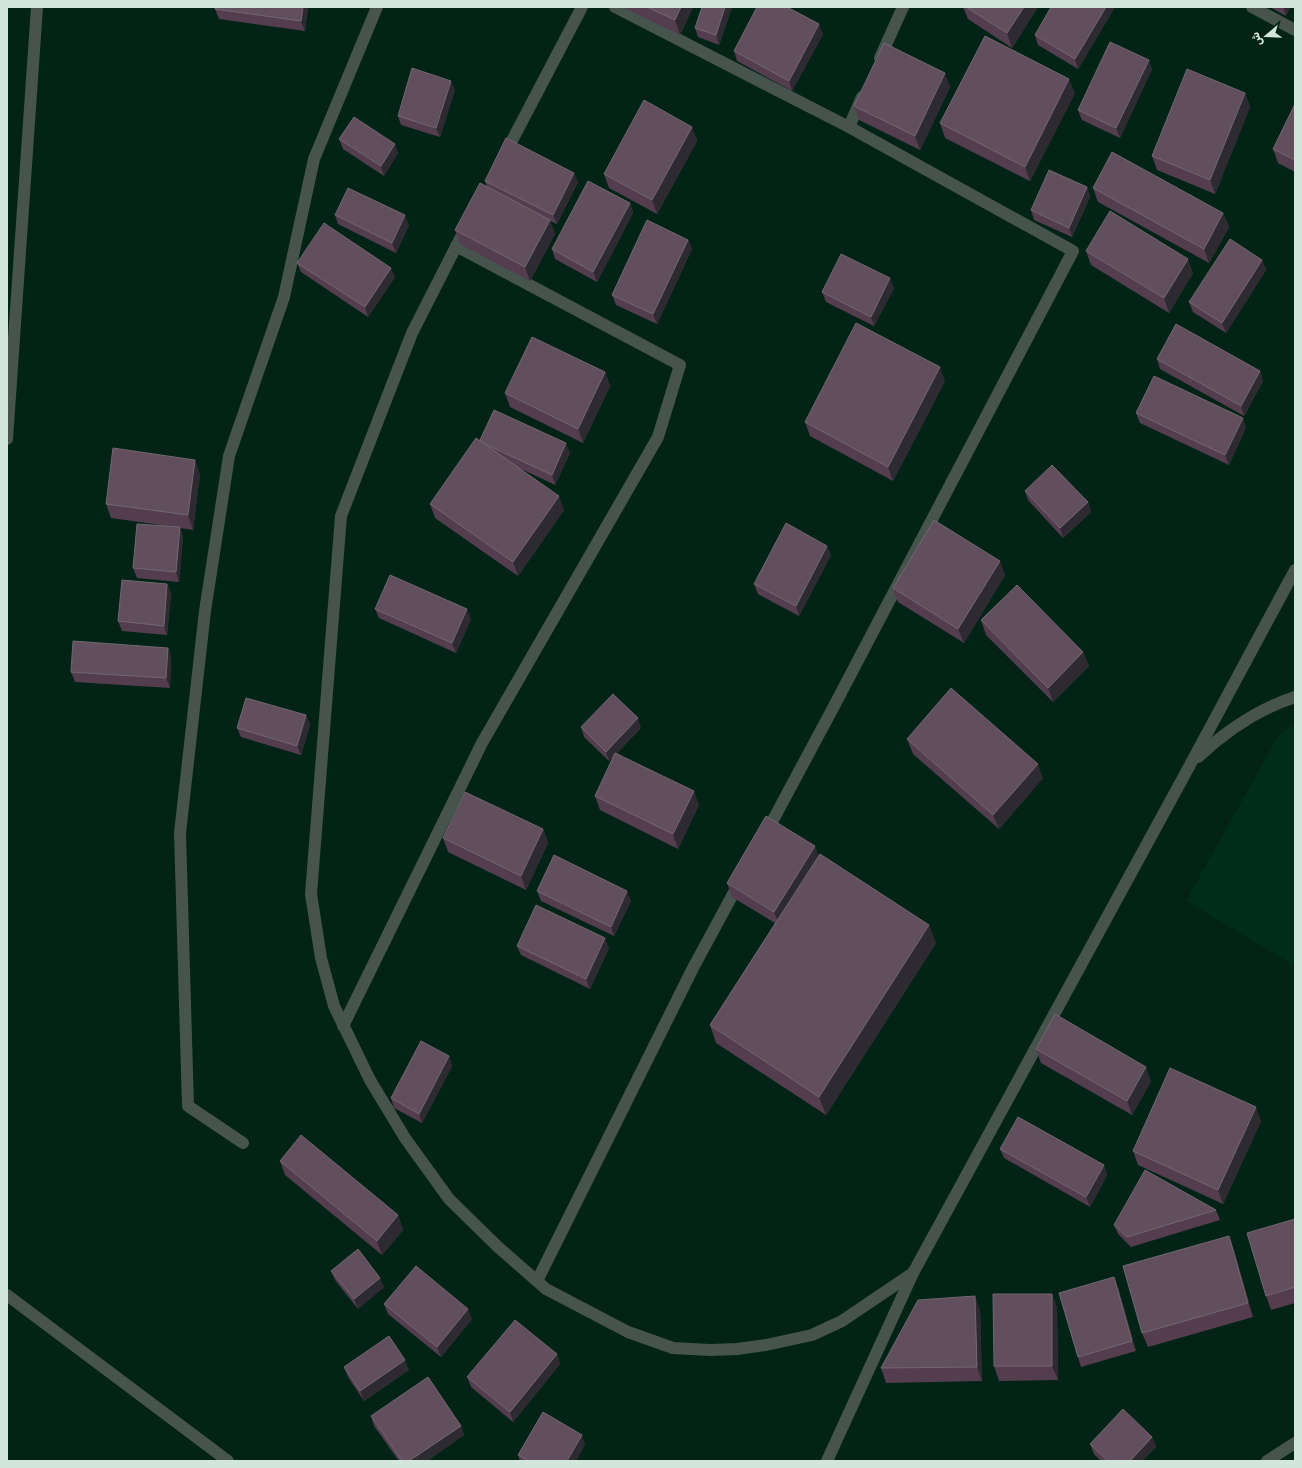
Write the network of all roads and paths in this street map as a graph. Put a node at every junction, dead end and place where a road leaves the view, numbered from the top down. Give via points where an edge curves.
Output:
1 (37, 7) edge
2 (377, 7) edge
3 (582, 7) edge
4 (615, 7) edge
5 (903, 7) edge
6 (1252, 7) edge
7 (1295, 30) edge
8 (874, 70) edge
9 (868, 84) edge
10 (849, 126) junction
11 (501, 161) edge
12 (471, 218) edge
13 (456, 246) junction
14 (7, 439) edge
15 (1295, 570) edge
16 (1295, 697) edge
17 (1190, 765) junction
18 (761, 842) edge
19 (746, 870) edge
20 (343, 1026) junction
21 (243, 1143) dead end
22 (913, 1272) junction
23 (537, 1281) junction
24 (7, 1295) edge
25 (1295, 1443) edge
26 (228, 1461) edge
27 (827, 1461) edge
28 (1267, 1461) edge

1 - 14 street
2 - 21 street via 314,159 284,297 229,456 205,611 180,833 188,1106
3 - 11 street
4 - 10 street
5 - 8 street
6 - 7 street
9 - 10 street
10 - 18 street via 1073,251
12 - 13 street
13 - 20 street via 412,333 341,516 312,894 321,958 334,1006
13 - 20 street via 680,365 658,437 482,743
15 - 17 street
16 - 17 street via 1248,718 1217,739
17 - 22 street
19 - 23 street via 693,968
20 - 23 street via 370,1080 401,1132 449,1199
22 - 23 street via 842,1321 812,1335 766,1346 710,1350 673,1348 628,1332 546,1289
22 - 27 street
24 - 26 street
25 - 28 street

